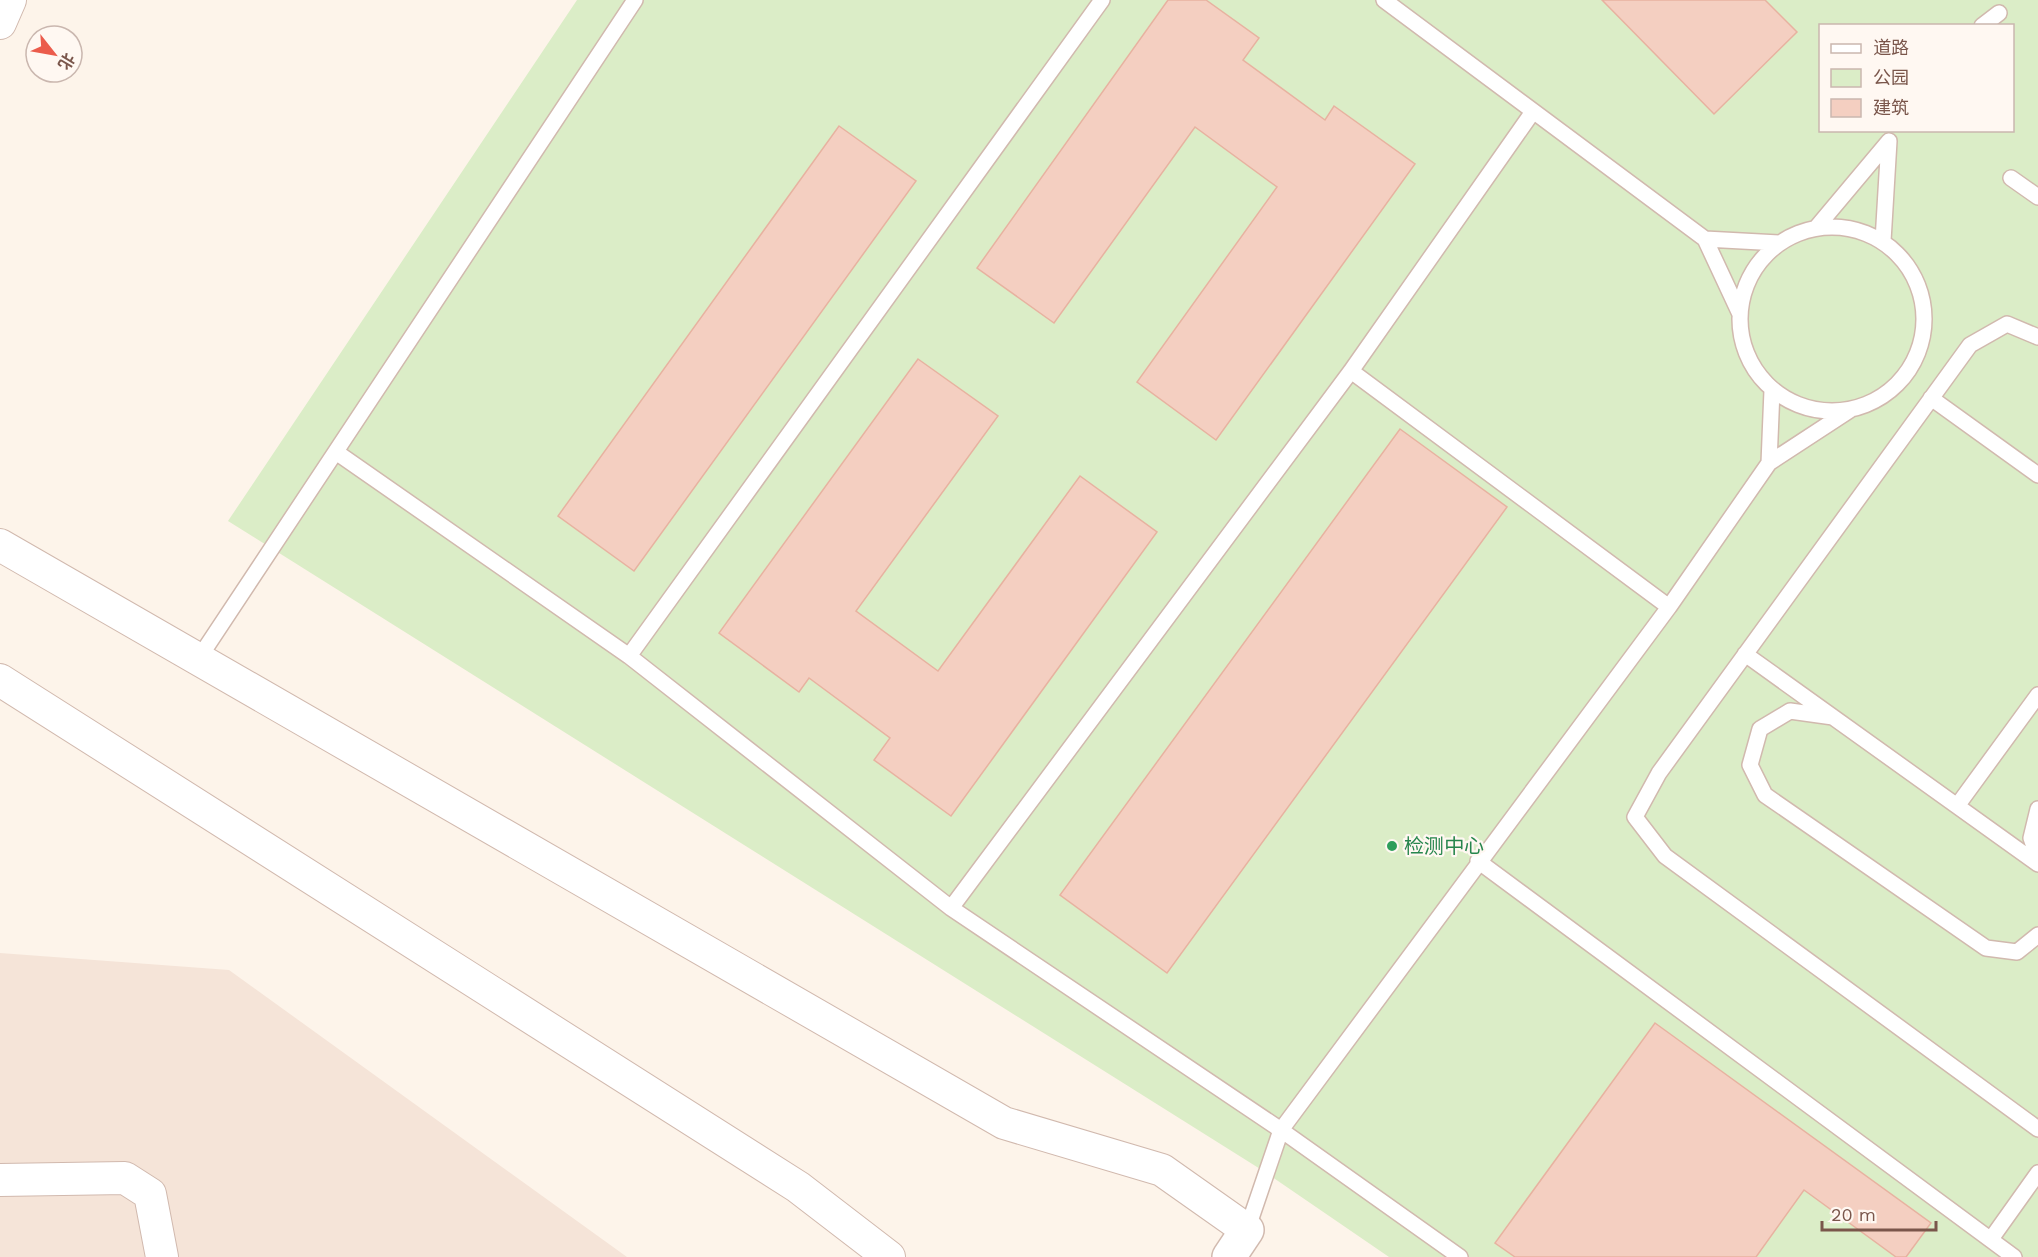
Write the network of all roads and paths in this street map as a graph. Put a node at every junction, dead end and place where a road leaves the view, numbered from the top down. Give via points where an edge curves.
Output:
1 (10, 0) edge
2 (635, 0) edge
3 (1102, 0) edge
4 (1384, 0) edge
5 (1999, 13) dead end
6 (0, 23) edge
7 (1985, 24) edge
8 (1533, 113) junction
9 (1893, 136) edge
10 (2012, 178) dead end
11 (2038, 196) edge
12 (1816, 228) junction
13 (1705, 239) junction
14 (1883, 241) junction
15 (1779, 243) junction
16 (1740, 314) junction
17 (2038, 338) edge
18 (1351, 371) junction
19 (1772, 390) junction
20 (1931, 398) junction
21 (1851, 410) junction
22 (336, 452) junction
23 (1769, 463) junction
24 (2038, 475) edge
25 (0, 545) edge
26 (1669, 607) junction
27 (1745, 654) junction
28 (629, 656) junction
29 (197, 661) junction
30 (0, 680) edge
31 (2038, 695) edge
32 (1833, 717) junction
33 (1957, 806) junction
34 (2038, 809) edge
35 (2038, 858) edge
36 (1478, 861) junction
37 (2038, 864) edge
38 (951, 908) junction
39 (2038, 935) edge
40 (1281, 1130) junction
41 (2038, 1130) edge
42 (2038, 1173) edge
43 (0, 1180) edge
44 (1247, 1230) junction
45 (1991, 1239) junction
46 (162, 1257) edge
47 (889, 1257) edge
48 (1229, 1257) edge
49 (1460, 1257) edge
50 (2014, 1257) edge

1 - 6 street
2 - 22 lane
3 - 28 lane
4 - 8 lane
5 - 7 lane
8 - 13 lane
8 - 18 lane
9 - 12 lane
9 - 14 lane
10 - 11 lane
12 - 14 lane via 1839,226
12 - 15 lane
13 - 15 lane
13 - 16 lane
14 - 21 lane via 1903,259 1917,282 1924,309 1924,336 1914,362 1899,383 1877,400
15 - 16 lane via 1759,263 1745,287
16 - 19 lane via 1742,342 1754,368
17 - 20 lane via 2007,324 1970,345
18 - 26 lane
18 - 38 lane
19 - 21 lane via 1795,404 1823,411
19 - 23 lane
20 - 24 lane
20 - 27 lane
21 - 23 lane
22 - 28 lane
22 - 29 lane
23 - 26 lane
25 - 29 street
26 - 36 lane
27 - 32 lane
27 - 41 lane via 1659,773 1635,817 1665,856
28 - 38 lane
29 - 44 street via 1004,1123 1162,1170
30 - 47 street via 798,1187
31 - 33 lane
32 - 33 lane
32 - 39 lane via 1790,711 1760,729 1750,765 1765,795 1986,948 2017,952
33 - 37 lane
34 - 35 lane via 2031,838
36 - 40 lane
36 - 45 lane
38 - 40 lane
40 - 44 lane
40 - 49 lane
42 - 45 lane
43 - 46 street via 125,1178 150,1194
44 - 48 street
45 - 50 lane

